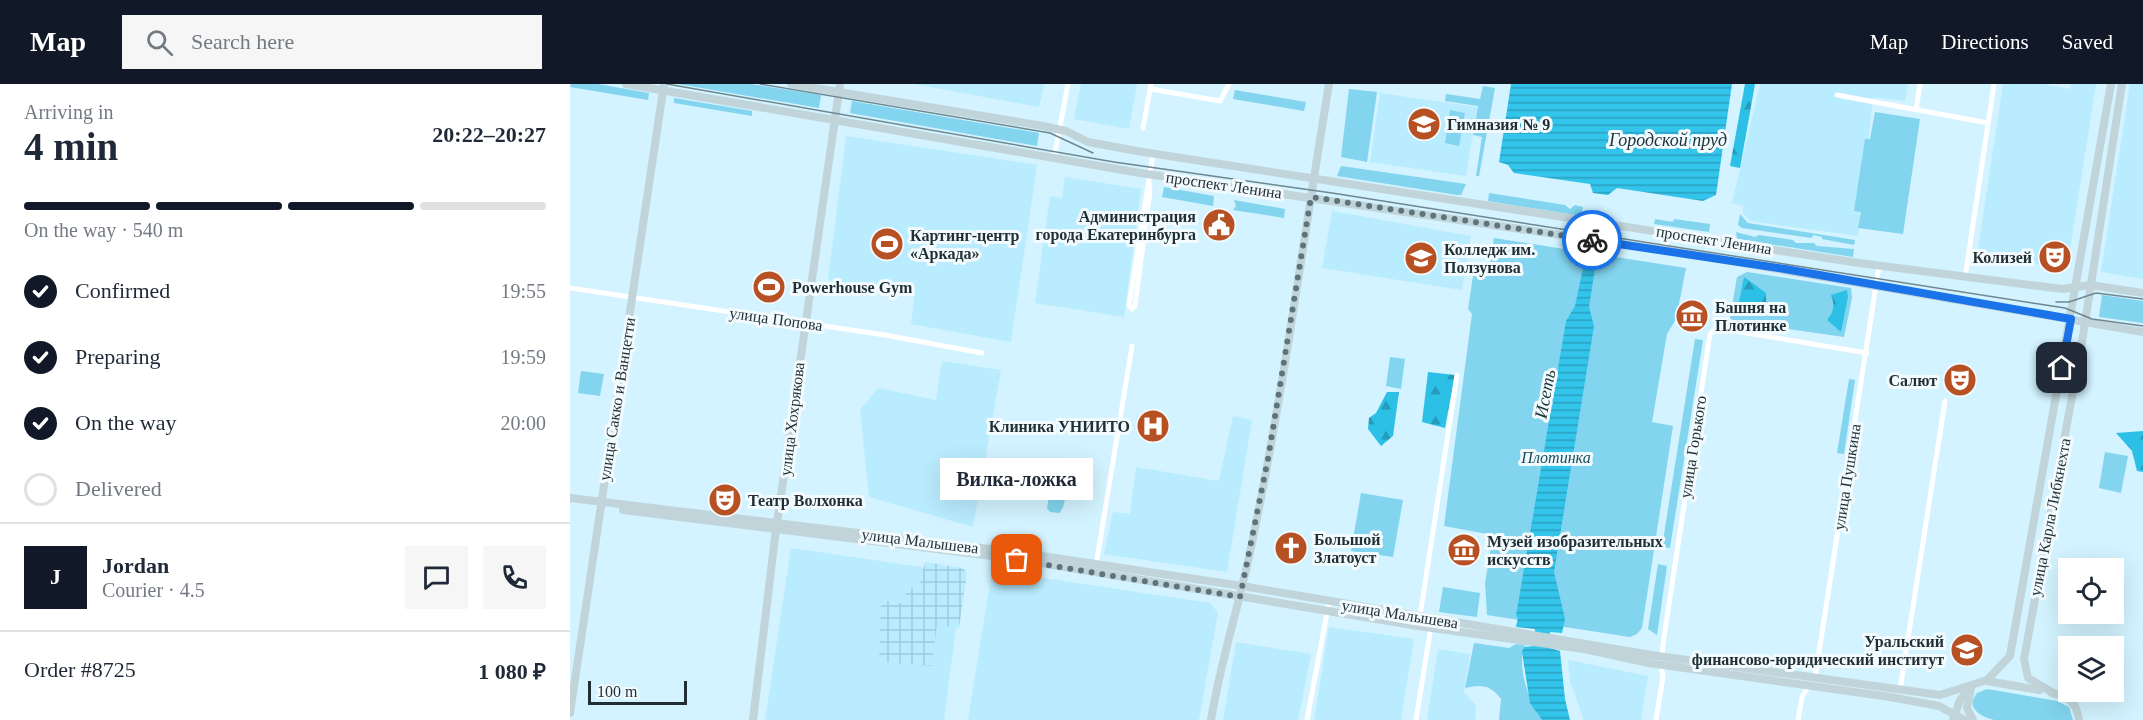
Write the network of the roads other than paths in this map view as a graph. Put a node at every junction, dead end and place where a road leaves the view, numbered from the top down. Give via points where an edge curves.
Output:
1 (626, 84) edge
2 (791, 84) edge
3 (1068, 84) edge
4 (1228, 84) edge
5 (1329, 84) edge
6 (1920, 84) edge
7 (1994, 84) edge
8 (2111, 84) edge
9 (2122, 84) edge
10 (1151, 86) edge
11 (663, 87) edge
12 (839, 88) edge
13 (1837, 95) dead end
14 (1916, 110) junction
15 (835, 119) junction
16 (1988, 123) junction
17 (1143, 128) dead end
18 (1059, 129) junction
19 (1153, 154) junction
20 (1054, 158) junction
21 (1149, 178) junction
22 (1314, 178) junction
23 (1311, 197) junction
24 (1879, 266) junction
25 (1965, 278) junction
26 (1876, 285) junction
27 (2090, 285) junction
28 (2076, 287) junction
29 (570, 288) edge
30 (2143, 293) edge
31 (633, 298) junction
32 (2071, 319) junction
33 (2084, 323) junction
34 (805, 324) junction
35 (2143, 332) edge
36 (1132, 346) dead end
37 (982, 353) dead end
38 (1867, 353) junction
39 (1457, 375) dead end
40 (1945, 400) dead end
41 (570, 498) edge
42 (570, 503) edge
43 (601, 504) junction
44 (777, 526) junction
45 (1095, 569) junction
46 (1242, 586) junction
47 (1240, 597) junction
48 (1329, 606) junction
49 (1420, 618) junction
50 (1431, 624) junction
51 (1661, 661) junction
52 (573, 670) edge
53 (1816, 677) junction
54 (1987, 680) junction
55 (1809, 685) junction
56 (1972, 686) junction
57 (1825, 687) junction
58 (1900, 690) junction
59 (2055, 694) junction
60 (570, 713) edge
61 (1954, 717) edge
62 (2078, 718) edge
63 (753, 720) edge
64 (1211, 720) edge
65 (1306, 720) edge
66 (1416, 720) edge
67 (1656, 720) edge
68 (1798, 720) edge
69 (1965, 720) edge
70 (1973, 720) edge

1 - 11 main road, проспект Ленина
2 - 12 main road, проспект Ленина
3 - 18 street
4 - 10 street via 1220,101
5 - 22 main road
6 - 14 street
7 - 16 street
8 - 28 main road
9 - 27 main road
10 - 17 street
11 - 15 main road, проспект Ленина
11 - 31 main road, улица Сакко и Ванцетти
12 - 15 main road, улица Хохрякова
12 - 18 main road, проспект Ленина
13 - 14 street
14 - 16 street
15 - 20 main road, проспект Ленина
15 - 34 main road, улица Хохрякова
16 - 25 street
18 - 19 main road, проспект Ленина via 1088,142
18 - 20 street
19 - 21 street
19 - 22 main road, проспект Ленина
20 - 21 main road, проспект Ленина
21 - 21 street via 1129,305 1132,309 1138,284
21 - 23 main road, проспект Ленина
22 - 23 main road
22 - 24 main road, проспект Ленина
23 - 26 main road, проспект Ленина
23 - 46 main road via 1270,449
24 - 25 main road, проспект Ленина
24 - 26 street, улица Пушкина
25 - 28 main road, проспект Ленина via 2062,289
26 - 32 main road, проспект Ленина
26 - 38 street, улица Пушкина
27 - 28 main road, проспект Ленина
27 - 30 main road, проспект Ленина
27 - 33 main road, улица Карла Либкнехта
28 - 32 main road, улица Карла Либкнехта
29 - 31 street, улица Попова
31 - 34 street, улица Попова
31 - 43 main road, улица Сакко и Ванцетти
32 - 33 main road, проспект Ленина
32 - 54 main road, улица Карла Либкнехта via 2010,656
33 - 35 main road, проспект Ленина
33 - 59 main road, улица Карла Либкнехта via 2024,659 2028,678
34 - 37 street, улица Попова
34 - 44 main road, улица Хохрякова
36 - 45 street
38 - 51 street, улица Горького via 1717,328 1709,337
38 - 53 street, улица Пушкина
39 - 49 street
40 - 58 street
41 - 43 main road, улица Малышева
42 - 43 main road, улица Малышева
43 - 44 main road, улица Малышева
43 - 52 main road, улица Сакко и Ванцетти
44 - 45 main road, улица Малышева
44 - 63 main road, улица Хохрякова
45 - 46 main road, улица Малышева
45 - 47 main road, улица Малышева
46 - 47 main road
46 - 48 main road, улица Малышева
47 - 48 main road, улица Малышева
47 - 64 main road via 1220,666
48 - 49 main road, улица Малышева
48 - 50 main road, улица Малышева
48 - 65 street
49 - 50 main road, улица Малышева
50 - 51 main road, улица Малышева
50 - 66 street
51 - 53 main road
51 - 55 main road
51 - 67 street, улица Горького via 1663,677
52 - 60 main road, улица Сакко и Ванцетти
53 - 55 street
53 - 57 street
53 - 58 main road
54 - 56 main road, улица Карла Либкнехта
54 - 59 main road, улица Карла Либкнехта
55 - 57 main road
55 - 68 street via 1802,697
56 - 58 main road via 1940,695
56 - 61 main road via 1963,695
56 - 70 main road via 1967,708
57 - 61 main road via 1939,706
59 - 62 main road, улица Карла Либкнехта via 2076,706
61 - 69 main road

